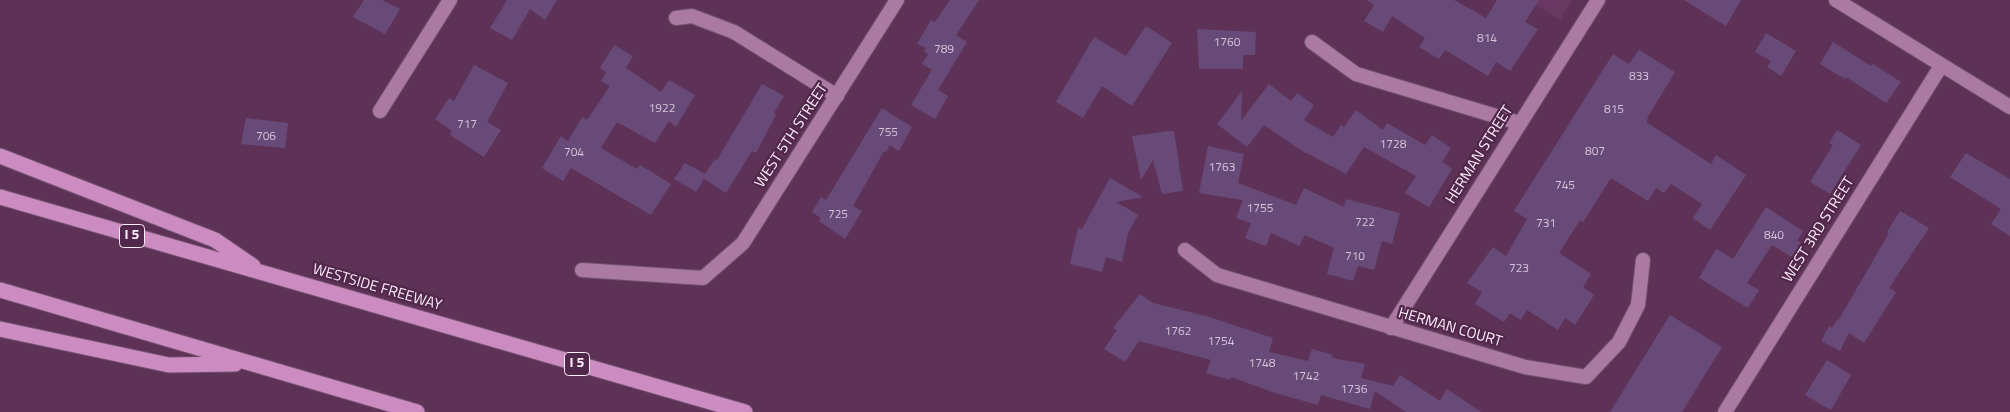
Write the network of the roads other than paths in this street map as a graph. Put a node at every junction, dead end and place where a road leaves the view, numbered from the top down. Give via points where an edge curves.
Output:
1 (450, 0) edge
2 (897, 0) edge
3 (1598, 0) edge
4 (1836, 0) edge
5 (676, 18) dead end
6 (1312, 42) dead end
7 (1942, 66) junction
8 (837, 96) junction
9 (2010, 107) edge
10 (380, 111) dead end
11 (1520, 123) junction
12 (0, 156) edge
13 (0, 197) edge
14 (1185, 250) dead end
15 (1643, 260) dead end
16 (582, 270) dead end
17 (264, 274) junction
18 (0, 290) edge
19 (1391, 328) junction
20 (0, 329) edge
21 (252, 364) junction
22 (417, 412) edge
23 (745, 412) edge
24 (1725, 412) edge

1 - 10 street
2 - 8 street, WEST 5TH STREET
3 - 11 street, HERMAN STREET
4 - 7 street
5 - 8 street via 692,16 734,32
6 - 11 street via 1356,74
7 - 9 street
7 - 24 street, WEST 3RD STREET
8 - 16 street, WEST 5TH STREET via 743,243 703,278
11 - 19 street, HERMAN STREET
12 - 17 highway via 215,240
13 - 17 highway, WESTSIDE FREEWAY / I 5
14 - 19 street, HERMAN COURT via 1217,275
15 - 19 street, HERMAN COURT via 1638,305 1620,342 1586,377 1526,367
17 - 23 highway, WESTSIDE FREEWAY / I 5
18 - 21 highway
20 - 21 highway via 169,365
21 - 22 highway

